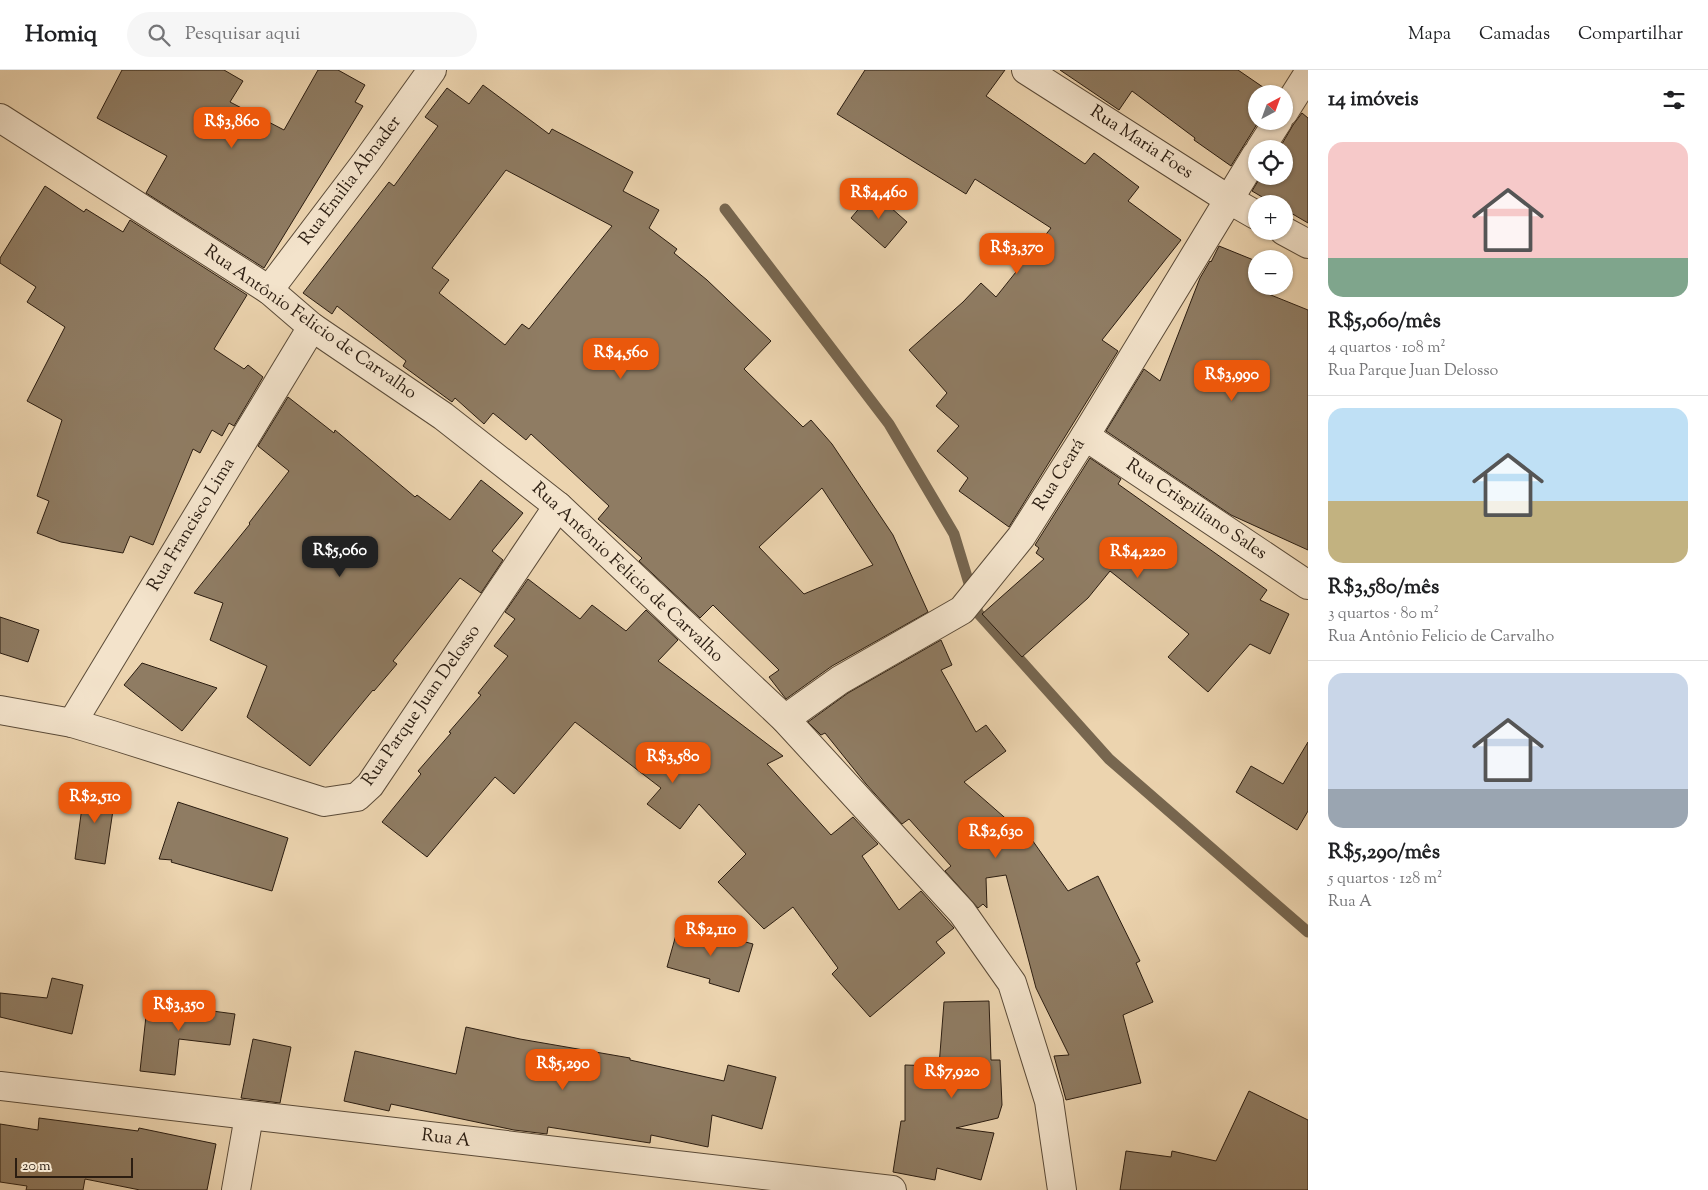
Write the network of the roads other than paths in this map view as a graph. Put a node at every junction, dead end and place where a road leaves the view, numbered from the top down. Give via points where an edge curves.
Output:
1 (432, 70) edge
2 (1026, 70) edge
3 (1308, 74) edge
4 (1293, 98) edge
5 (0, 118) edge
6 (1248, 168) edge
7 (1228, 199) junction
8 (1248, 210) edge
9 (1293, 236) edge
10 (1308, 244) edge
11 (269, 290) junction
12 (312, 327) junction
13 (1085, 436) junction
14 (558, 506) junction
15 (1308, 584) edge
16 (0, 710) edge
17 (784, 719) junction
18 (72, 724) junction
19 (0, 1086) edge
20 (249, 1116) junction
21 (236, 1190) edge
22 (892, 1190) edge
23 (1062, 1190) edge

1 - 11 street, Rua Emilia Abnader
2 - 7 street, Rua Maria Foes
3 - 4 street
5 - 11 street, Rua Antônio Felicio de Carvalho
6 - 7 street, Rua Ceará
7 - 8 street, Rua Maria Foes
7 - 13 street, Rua Ceará
9 - 10 street
11 - 12 street, Rua Antônio Felicio de Carvalho
12 - 14 street, Rua Antônio Felicio de Carvalho via 443,416
12 - 18 street, Rua Francisco Lima
13 - 15 street, Rua Crispiliano Sales
13 - 17 street, Rua Ceará via 1021,537 962,610 840,680
14 - 17 street, Rua Antônio Felicio de Carvalho
14 - 18 street, Rua Parque Juan Delosso via 370,785 357,797 324,802
16 - 18 street, Rua Parque Juan Delosso
17 - 23 street, Rua Antônio Felicio de Carvalho via 962,912 1012,982 1049,1101
19 - 20 street, Rua A
20 - 21 street
20 - 22 street, Rua A

